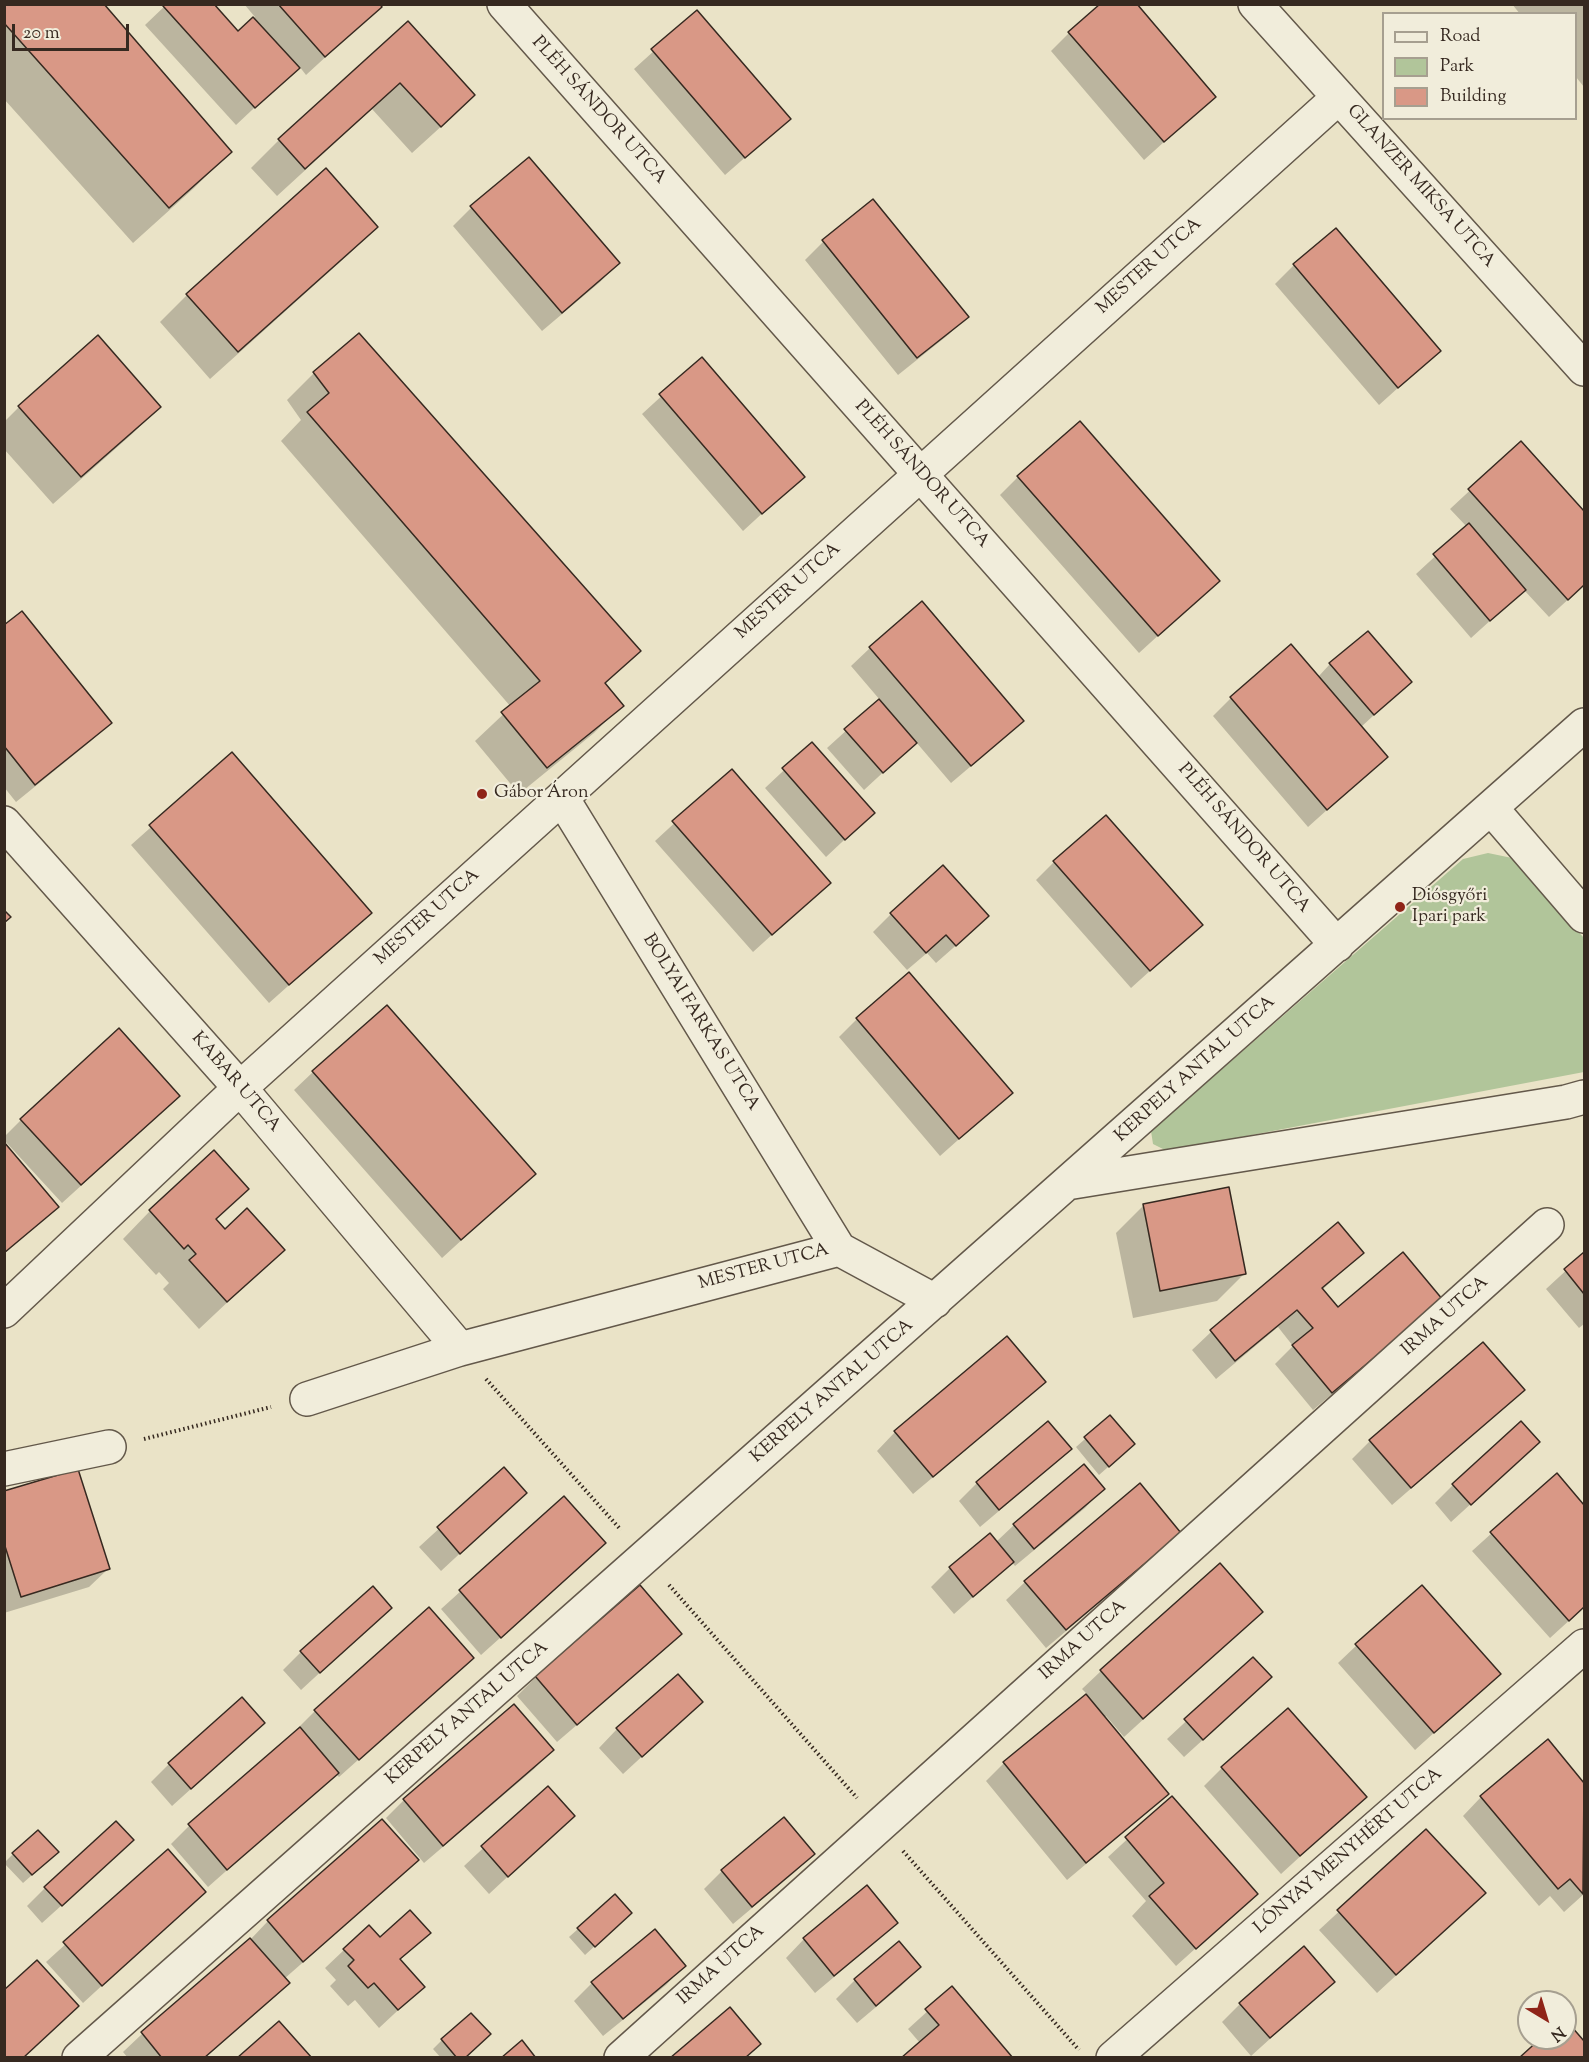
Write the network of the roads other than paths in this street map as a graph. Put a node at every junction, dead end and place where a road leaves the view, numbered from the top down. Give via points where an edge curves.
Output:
1 (504, 4) edge
2 (1255, 4) edge
3 (1339, 97) junction
4 (1584, 369) edge
5 (920, 474) junction
6 (1584, 725) edge
7 (562, 798) junction
8 (1491, 808) junction
9 (4, 823) edge
10 (1584, 916) edge
11 (1336, 945) junction
12 (240, 1088) junction
13 (1584, 1098) edge
14 (1067, 1184) junction
15 (1547, 1225) dead end
16 (838, 1249) junction
17 (935, 1301) junction
18 (4, 1311) edge
19 (460, 1349) junction
20 (307, 1399) road end
21 (109, 1447) road end
22 (4, 1469) edge
23 (1584, 1646) edge
24 (79, 2058) edge
25 (621, 2058) edge
26 (1113, 2058) edge

1 - 5 street, PLÉH SÁNDOR UTCA
2 - 3 street, GLANZER MIKSA UTCA
3 - 4 street, GLANZER MIKSA UTCA
3 - 5 street, MESTER UTCA
5 - 7 street, MESTER UTCA
5 - 11 street, PLÉH SÁNDOR UTCA
6 - 8 street, KERPELY ANTAL UTCA
7 - 12 street, MESTER UTCA
7 - 16 street, BOLYAI FARKAS UTCA
8 - 10 street
8 - 11 street, KERPELY ANTAL UTCA
9 - 12 street, KABAR UTCA
11 - 14 street, KERPELY ANTAL UTCA
12 - 18 street, MESTER UTCA
12 - 19 street, KABAR UTCA
13 - 14 street
14 - 17 street, KERPELY ANTAL UTCA
15 - 25 street, IRMA UTCA
16 - 17 street, MESTER UTCA
16 - 19 street, MESTER UTCA
17 - 24 street, KERPELY ANTAL UTCA
19 - 20 street, MESTER UTCA
21 - 22 street
23 - 26 street, LÓNYAY MENYHÉRT UTCA

